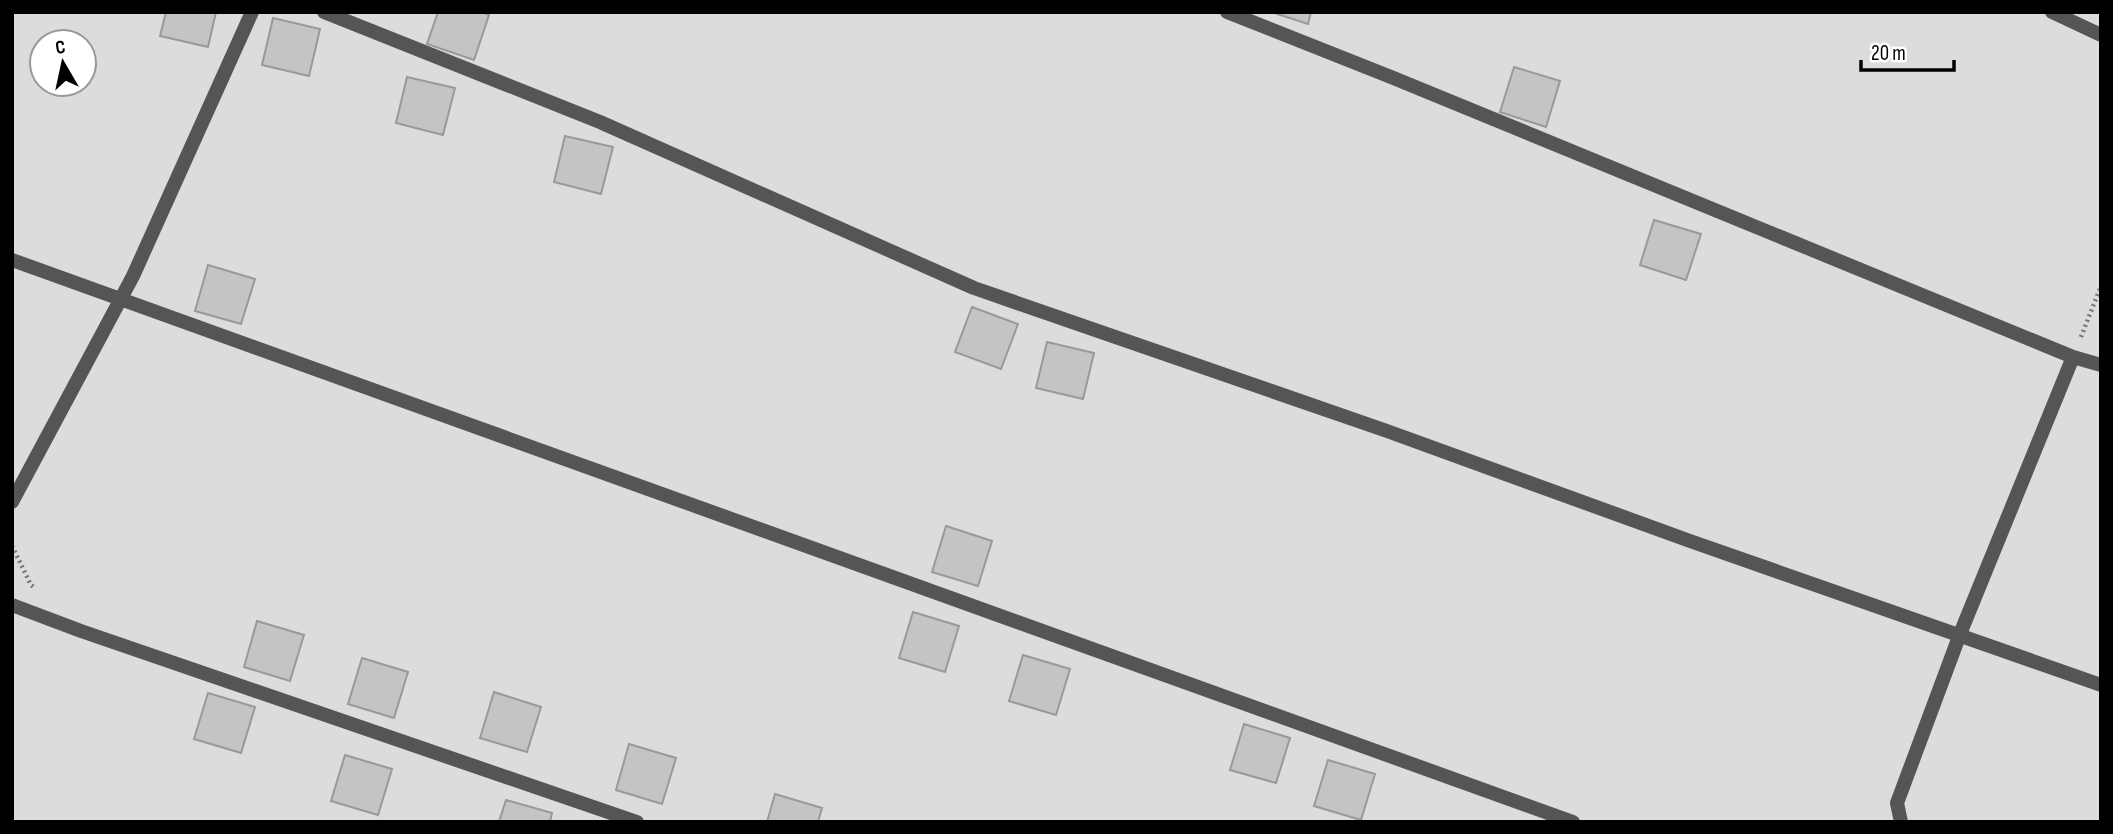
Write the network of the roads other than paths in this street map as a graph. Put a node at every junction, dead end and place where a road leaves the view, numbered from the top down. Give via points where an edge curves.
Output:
1 (252, 12) edge
2 (324, 12) edge
3 (1227, 12) edge
4 (2052, 12) edge
5 (2101, 35) edge
6 (12, 260) edge
7 (121, 298) junction
8 (2073, 357) junction
9 (2101, 365) edge
10 (12, 502) edge
11 (12, 605) edge
12 (1959, 634) junction
13 (2101, 685) edge
14 (637, 822) edge
15 (1573, 822) edge
16 (1900, 822) edge

1 - 7 street
2 - 12 street via 600,122 974,288
3 - 8 street
4 - 5 street
6 - 7 street
7 - 10 street
7 - 15 street
8 - 9 street
8 - 12 street
11 - 14 street
12 - 13 street
12 - 16 street via 1896,803

